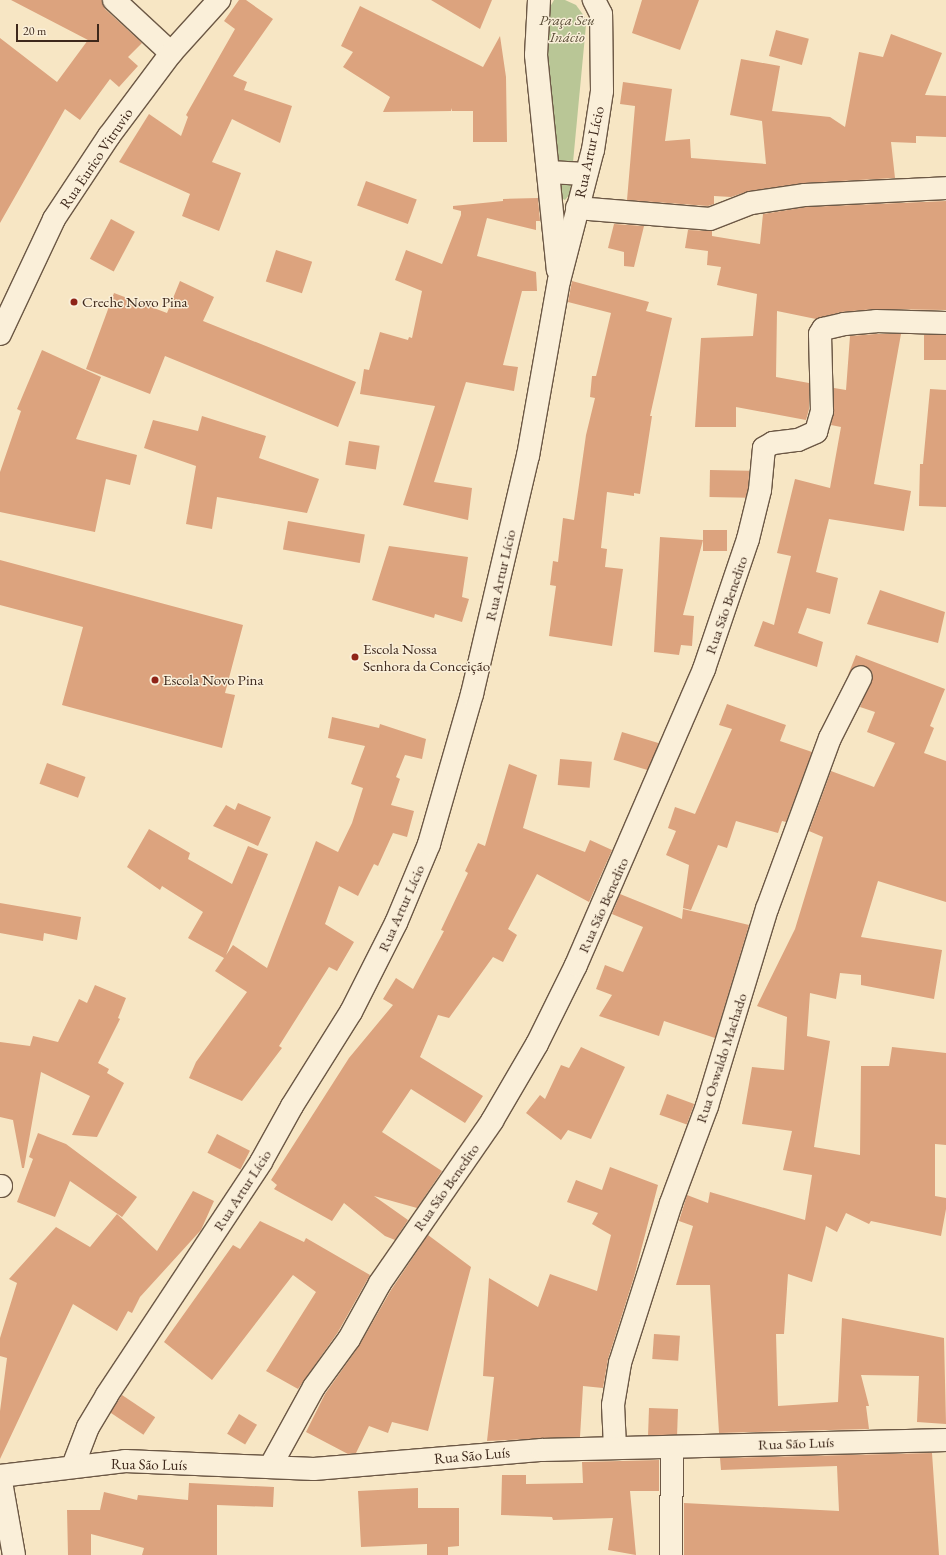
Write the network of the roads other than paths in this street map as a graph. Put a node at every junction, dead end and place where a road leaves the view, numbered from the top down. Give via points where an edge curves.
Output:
1 (114, 0) edge
2 (219, 0) edge
3 (539, 0) edge
4 (594, 0) edge
5 (171, 53) junction
6 (548, 172) junction
7 (586, 174) junction
8 (946, 188) edge
9 (577, 208) junction
10 (559, 281) junction
11 (946, 323) edge
12 (0, 334) edge
13 (861, 677) dead end
14 (946, 1440) edge
15 (615, 1447) junction
16 (672, 1447) junction
17 (73, 1466) junction
18 (270, 1467) junction
19 (0, 1476) edge
20 (14, 1555) edge
21 (671, 1555) edge

1 - 5 street
2 - 5 street, Rua Eurico Vitruvio
3 - 6 street, Rua Artur Lício via 536,55
4 - 7 street, Rua Artur Lício via 601,14 602,91 593,150
5 - 12 street, Rua Eurico Vitruvio via 110,136 54,219
6 - 7 street
6 - 10 street, Rua Artur Lício
7 - 9 street, Rua Artur Lício
8 - 9 street via 805,195 751,203 710,219
9 - 10 street, Rua Artur Lício
10 - 17 street, Rua Artur Lício via 528,456 472,694 429,844 396,923 351,1012 292,1106 261,1162 107,1395 88,1427
11 - 18 street, Rua São Benedito via 876,321 831,326 823,329 820,334 822,411 816,432 798,440 773,443 764,448 760,490 748,539 711,649 576,965 537,1044 492,1121 380,1283 349,1339 314,1387
13 - 15 street, Rua Oswaldo Machado via 830,738 767,909 707,1106 671,1203 620,1363 613,1405
14 - 16 street, Rua São Luís
15 - 16 street, Rua São Luís
15 - 18 street, Rua São Luís via 467,1455 314,1469
16 - 21 street
17 - 18 street, Rua São Luís via 125,1461
17 - 19 street, Rua São Luís
19 - 20 street

